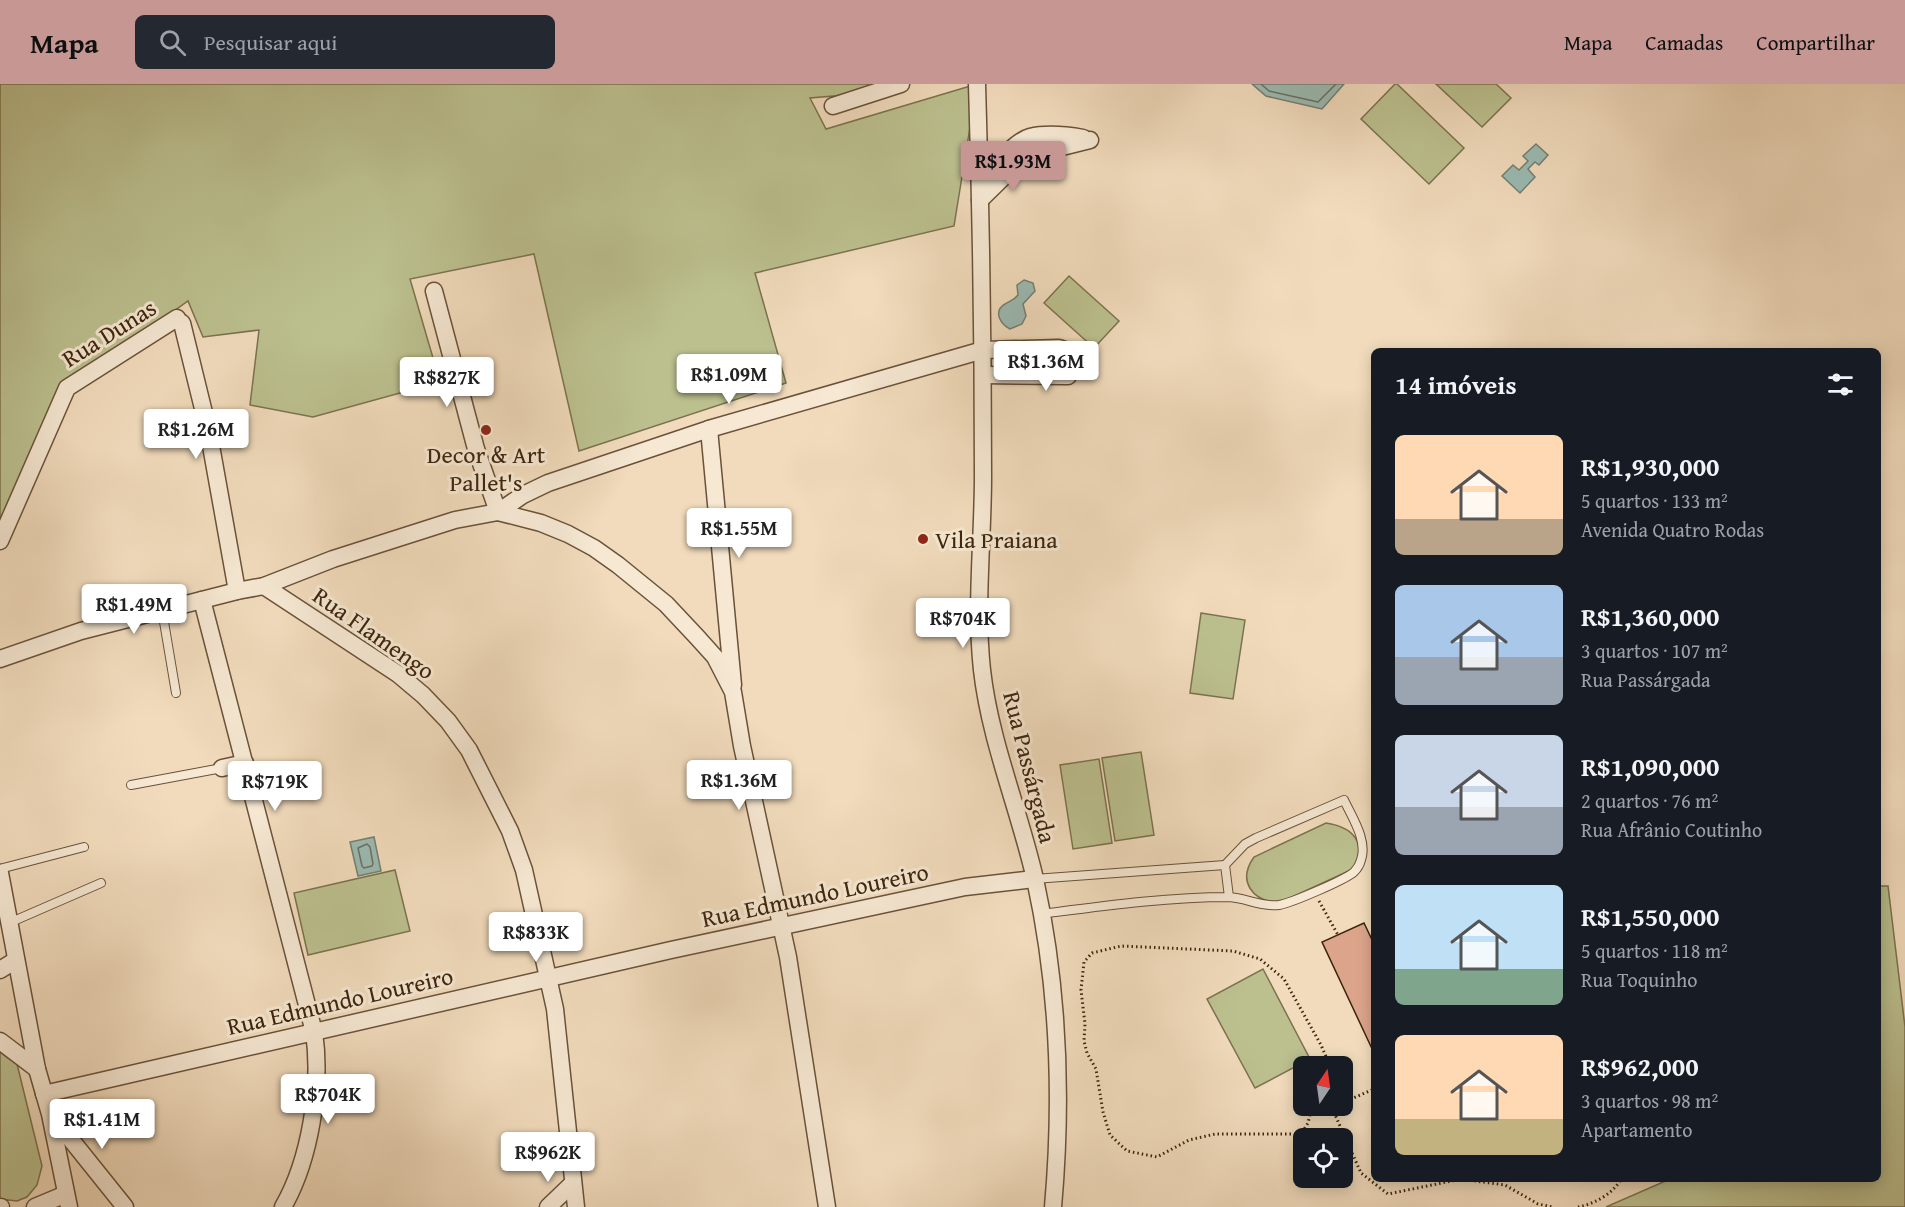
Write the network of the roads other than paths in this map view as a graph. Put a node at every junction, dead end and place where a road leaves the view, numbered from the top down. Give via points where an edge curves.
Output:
1 (901, 84) edge
2 (977, 84) edge
3 (833, 106) dead end
4 (980, 181) junction
5 (980, 200) junction
6 (434, 291) dead end
7 (983, 350) junction
8 (1076, 354) dead end
9 (983, 375) junction
10 (1068, 376) dead end
11 (709, 429) junction
12 (498, 512) junction
13 (0, 541) edge
14 (264, 586) junction
15 (237, 591) junction
16 (202, 600) junction
17 (162, 610) junction
18 (0, 658) edge
19 (734, 692) junction
20 (176, 693) dead end
21 (245, 763) junction
22 (222, 768) joint
23 (131, 785) dead end
24 (84, 847) dead end
25 (1225, 865) junction
26 (0, 871) edge
27 (1035, 879) junction
28 (101, 883) dead end
29 (1229, 897) junction
30 (1041, 914) junction
31 (9, 923) junction
32 (782, 927) junction
33 (16, 960) junction
34 (0, 970) edge
35 (549, 977) junction
36 (315, 1032) junction
37 (0, 1041) edge
38 (37, 1069) junction
39 (45, 1094) junction
40 (50, 1114) junction
41 (573, 1184) junction
42 (68, 1201) edge
43 (35, 1207) edge
44 (125, 1207) edge
45 (283, 1207) edge
46 (548, 1207) edge
47 (576, 1207) edge
48 (827, 1207) edge
49 (1053, 1207) edge

1 - 3 street
2 - 4 street, Rua Passárgada
4 - 5 street, Rua Passárgada
4 - 5 street via 1030,137 1066,135 1089,140 1031,150
5 - 7 street, Rua Passárgada
6 - 12 street via 476,449
7 - 8 street via 1059,348
7 - 9 street, Rua Passárgada
7 - 11 street
9 - 10 street
9 - 27 street, Rua Passárgada via 982,674 991,721
11 - 12 street via 548,483
11 - 19 street
12 - 14 street via 455,520
12 - 19 street via 568,534 618,564 666,604 697,637 715,657
13 - 15 street, Rua Dunas via 67,388 179,321 208,429
14 - 15 street
14 - 35 street, Rua Flamengo via 398,674 448,721 469,750 510,831 524,870
15 - 16 street
16 - 17 street
16 - 21 street
17 - 18 street
17 - 20 lane
19 - 32 street
21 - 22 street
21 - 36 street
22 - 23 lane
24 - 26 lane
25 - 27 lane
25 - 29 lane
25 - 29 lane via 1245,844 1344,800 1362,841 1361,862 1354,872 1314,891 1276,905
26 - 31 street
27 - 30 street, Rua Passárgada
27 - 32 street, Rua Edmundo Loureiro via 965,887
28 - 31 lane
29 - 30 lane
30 - 49 street, Rua Passárgada via 1057,1023 1058,1147
31 - 33 street
32 - 35 street, Rua Edmundo Loureiro
32 - 48 street
33 - 34 street
33 - 38 street
35 - 36 street, Rua Edmundo Loureiro
35 - 41 street, Rua Flamengo
36 - 39 street, Rua Edmundo Loureiro
36 - 45 street via 317,1069 311,1122 298,1177
37 - 38 street
38 - 39 street
39 - 40 street
40 - 42 street
40 - 44 street
41 - 46 street
41 - 47 street, Rua Flamengo
42 - 43 street

